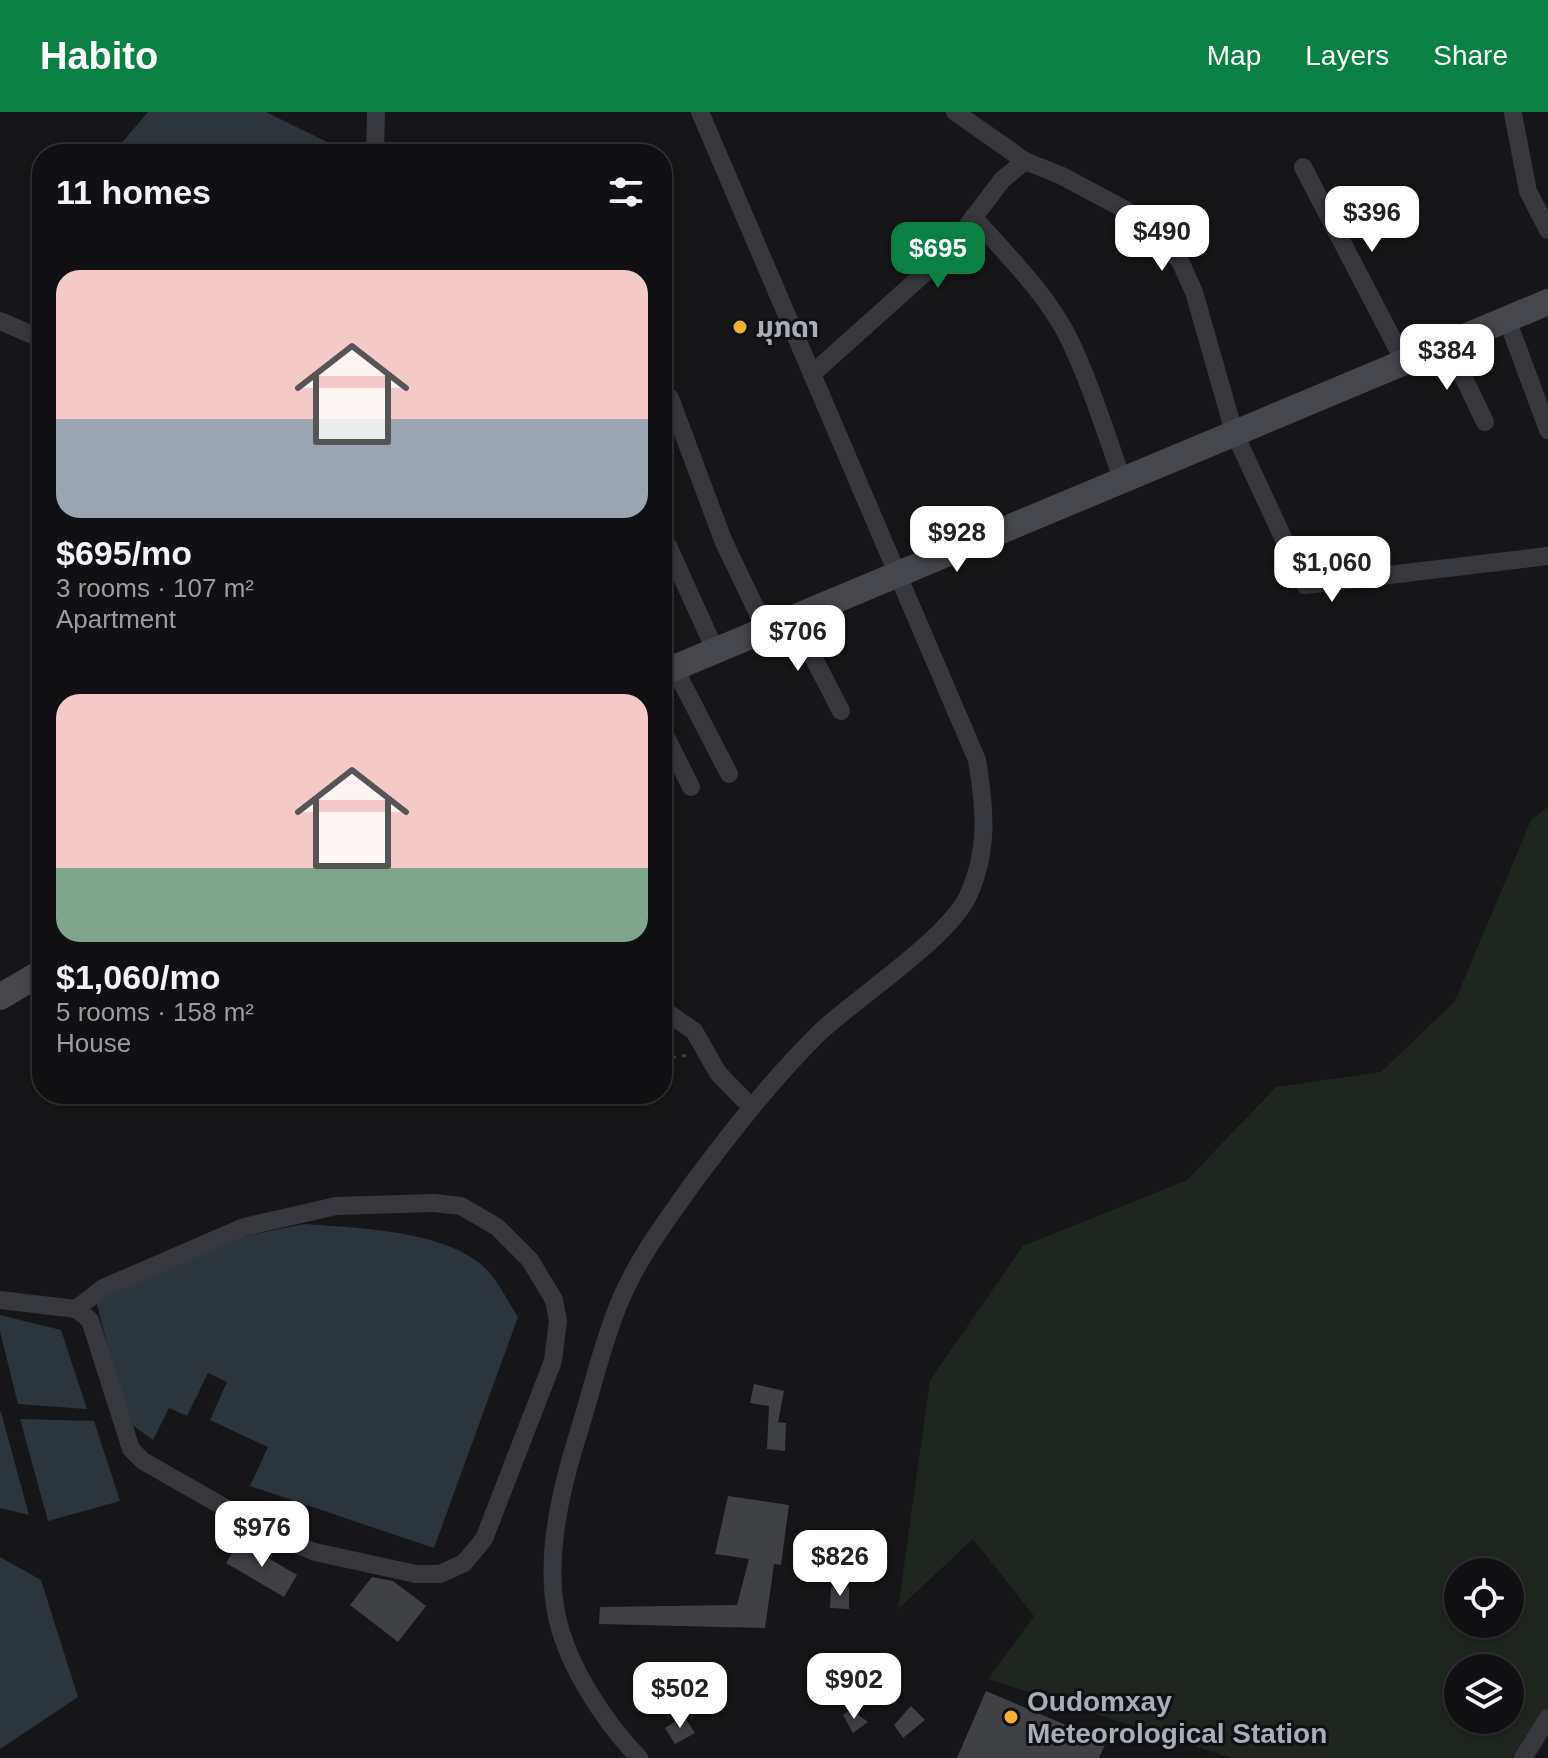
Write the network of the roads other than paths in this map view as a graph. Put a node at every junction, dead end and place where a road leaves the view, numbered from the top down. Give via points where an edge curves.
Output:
1 (376, 112) edge
2 (700, 112) edge
3 (955, 112) edge
4 (1513, 114) dead end
5 (375, 144) edge
6 (1025, 161) junction
7 (1303, 167) dead end
8 (973, 217) junction
9 (1548, 230) edge
10 (1548, 302) edge
11 (1507, 319) junction
12 (0, 321) edge
13 (32, 335) edge
14 (1447, 343) junction
15 (1404, 361) junction
16 (812, 374) junction
17 (672, 403) edge
18 (1485, 422) dead end
19 (1548, 430) edge
20 (1234, 432) junction
21 (1122, 478) junction
22 (672, 555) edge
23 (1548, 556) edge
24 (898, 572) junction
25 (792, 616) junction
26 (765, 628) junction
27 (715, 650) junction
28 (672, 668) edge
29 (672, 677) edge
30 (841, 711) dead end
31 (672, 749) edge
32 (729, 774) dead end
33 (691, 787) dead end
34 (32, 978) edge
35 (0, 997) edge
36 (672, 1016) edge
37 (750, 1106) junction
38 (0, 1300) edge
39 (76, 1309) junction
40 (1548, 1718) edge
41 (639, 1758) edge
42 (1523, 1758) edge

1 - 5 street
2 - 16 street
3 - 6 street
4 - 9 street via 1528,191
6 - 8 street
6 - 20 street via 1124,209 1180,261 1194,292
7 - 15 street
8 - 16 street via 936,263
8 - 21 street via 1023,273 1067,336
10 - 11 street
11 - 14 street
11 - 19 street
12 - 13 street
14 - 15 street
14 - 18 street
15 - 20 street
16 - 24 street
17 - 26 street via 723,540
20 - 21 street
20 - 23 street via 1305,585
21 - 24 street
22 - 27 street
24 - 25 street
24 - 37 street via 977,760 985,808 982,856 967,899 944,927 819,1033
25 - 26 street
25 - 30 street
26 - 27 street
27 - 28 street
29 - 32 street
31 - 33 street
34 - 35 street
36 - 37 street via 694,1031 718,1073
37 - 41 street via 651,1240 620,1301 566,1475 554,1548 556,1613 609,1726
38 - 39 street
39 - 39 street via 103,1288 244,1227 336,1206 434,1203 461,1206 497,1227 530,1260 554,1300 558,1321 553,1361 484,1539 464,1563 440,1574 416,1574 315,1552 273,1535 143,1461 131,1449 90,1320
40 - 42 street

